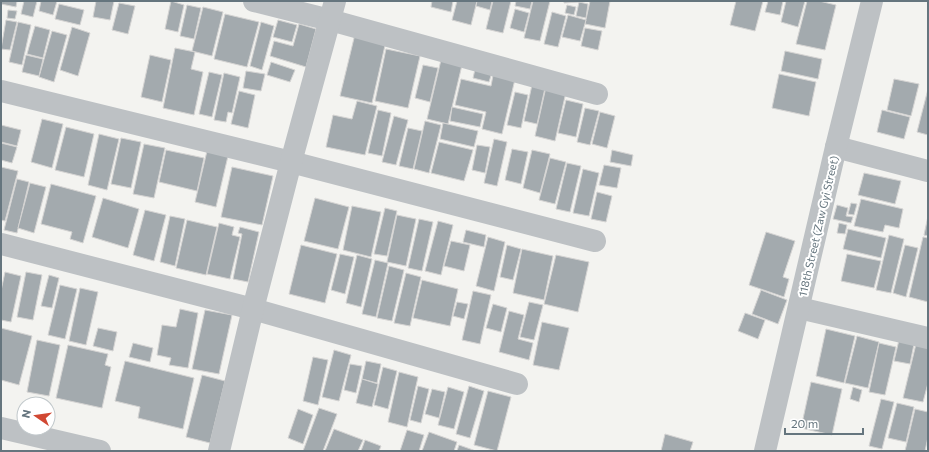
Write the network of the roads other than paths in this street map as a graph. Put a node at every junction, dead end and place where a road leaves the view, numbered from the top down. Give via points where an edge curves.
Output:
1 (254, 1) edge
2 (872, 1) edge
3 (332, 11) edge
4 (1, 92) edge
5 (597, 94) dead end
6 (836, 148) junction
7 (291, 162) junction
8 (928, 170) edge
9 (595, 241) dead end
10 (1, 244) edge
11 (799, 308) junction
12 (253, 309) junction
13 (928, 338) edge
14 (517, 384) dead end
15 (1, 428) edge
16 (100, 451) edge
17 (219, 451) edge
18 (767, 451) edge

1 - 3 street
2 - 6 street, 118th Street (Zaw Gyi Street)
3 - 5 street
3 - 7 street
4 - 7 street
6 - 8 street
6 - 11 street, 118th Street (Zaw Gyi Street)
7 - 9 street
7 - 12 street
10 - 12 street
11 - 13 street
11 - 18 street, 118th Street (Zaw Gyi Street)
12 - 14 street
12 - 17 street
15 - 16 street

